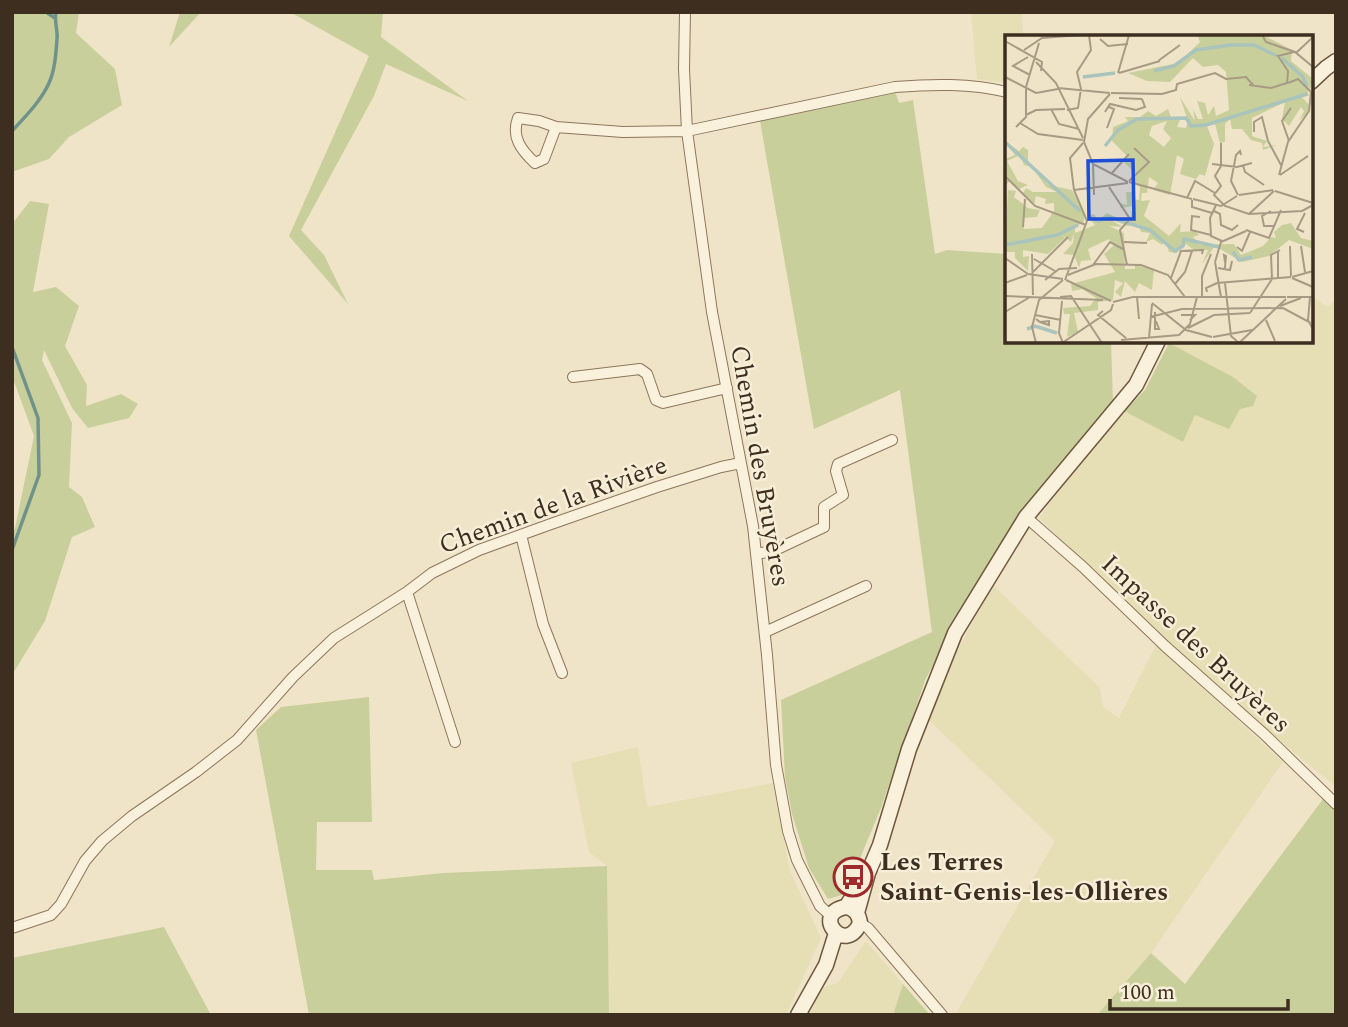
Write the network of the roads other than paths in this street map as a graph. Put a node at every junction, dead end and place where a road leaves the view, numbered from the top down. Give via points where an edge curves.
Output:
1 (685, 12) edge
2 (1336, 61) edge
3 (1313, 80) edge
4 (1005, 92) edge
5 (556, 127) junction
6 (687, 131) junction
7 (1157, 343) edge
8 (573, 377) dead end
9 (727, 388) junction
10 (892, 440) dead end
11 (741, 463) junction
12 (1026, 517) junction
13 (521, 535) junction
14 (756, 554) junction
15 (866, 586) dead end
16 (407, 592) junction
17 (765, 632) junction
18 (562, 673) dead end
19 (455, 742) dead end
20 (1336, 804) edge
21 (854, 914) junction
22 (831, 916) junction
23 (12, 928) edge
24 (842, 934) junction
25 (798, 1015) edge
26 (942, 1015) edge

1 - 6 street, Chemin des Bruyères
2 - 3 main road
4 - 6 street via 972,85 895,87
5 - 5 street via 518,118 516,139 535,163 544,159
5 - 6 street
6 - 9 street, Chemin des Bruyères
7 - 12 main road via 1136,385
8 - 9 street via 640,369 648,374 656,400 663,403
9 - 11 street, Chemin des Bruyères
10 - 14 street via 838,464 843,495 824,507 824,527
11 - 13 street, Chemin de la Rivière
11 - 14 street, Chemin des Bruyères
12 - 20 street, Impasse des Bruyères
12 - 21 main road via 955,633 909,749
13 - 16 street, Chemin de la Rivière via 432,573
13 - 18 street via 543,624
14 - 17 street, Chemin des Bruyères
15 - 17 street
16 - 19 street
16 - 23 street, Chemin de la Rivière via 334,638 237,740 102,841 51,915
17 - 22 street, Chemin des Bruyères via 776,765 788,831 820,906
21 - 22 main road via 835,911
21 - 24 main road via 854,933
21 - 26 street
22 - 24 main road via 832,928
24 - 25 main road

